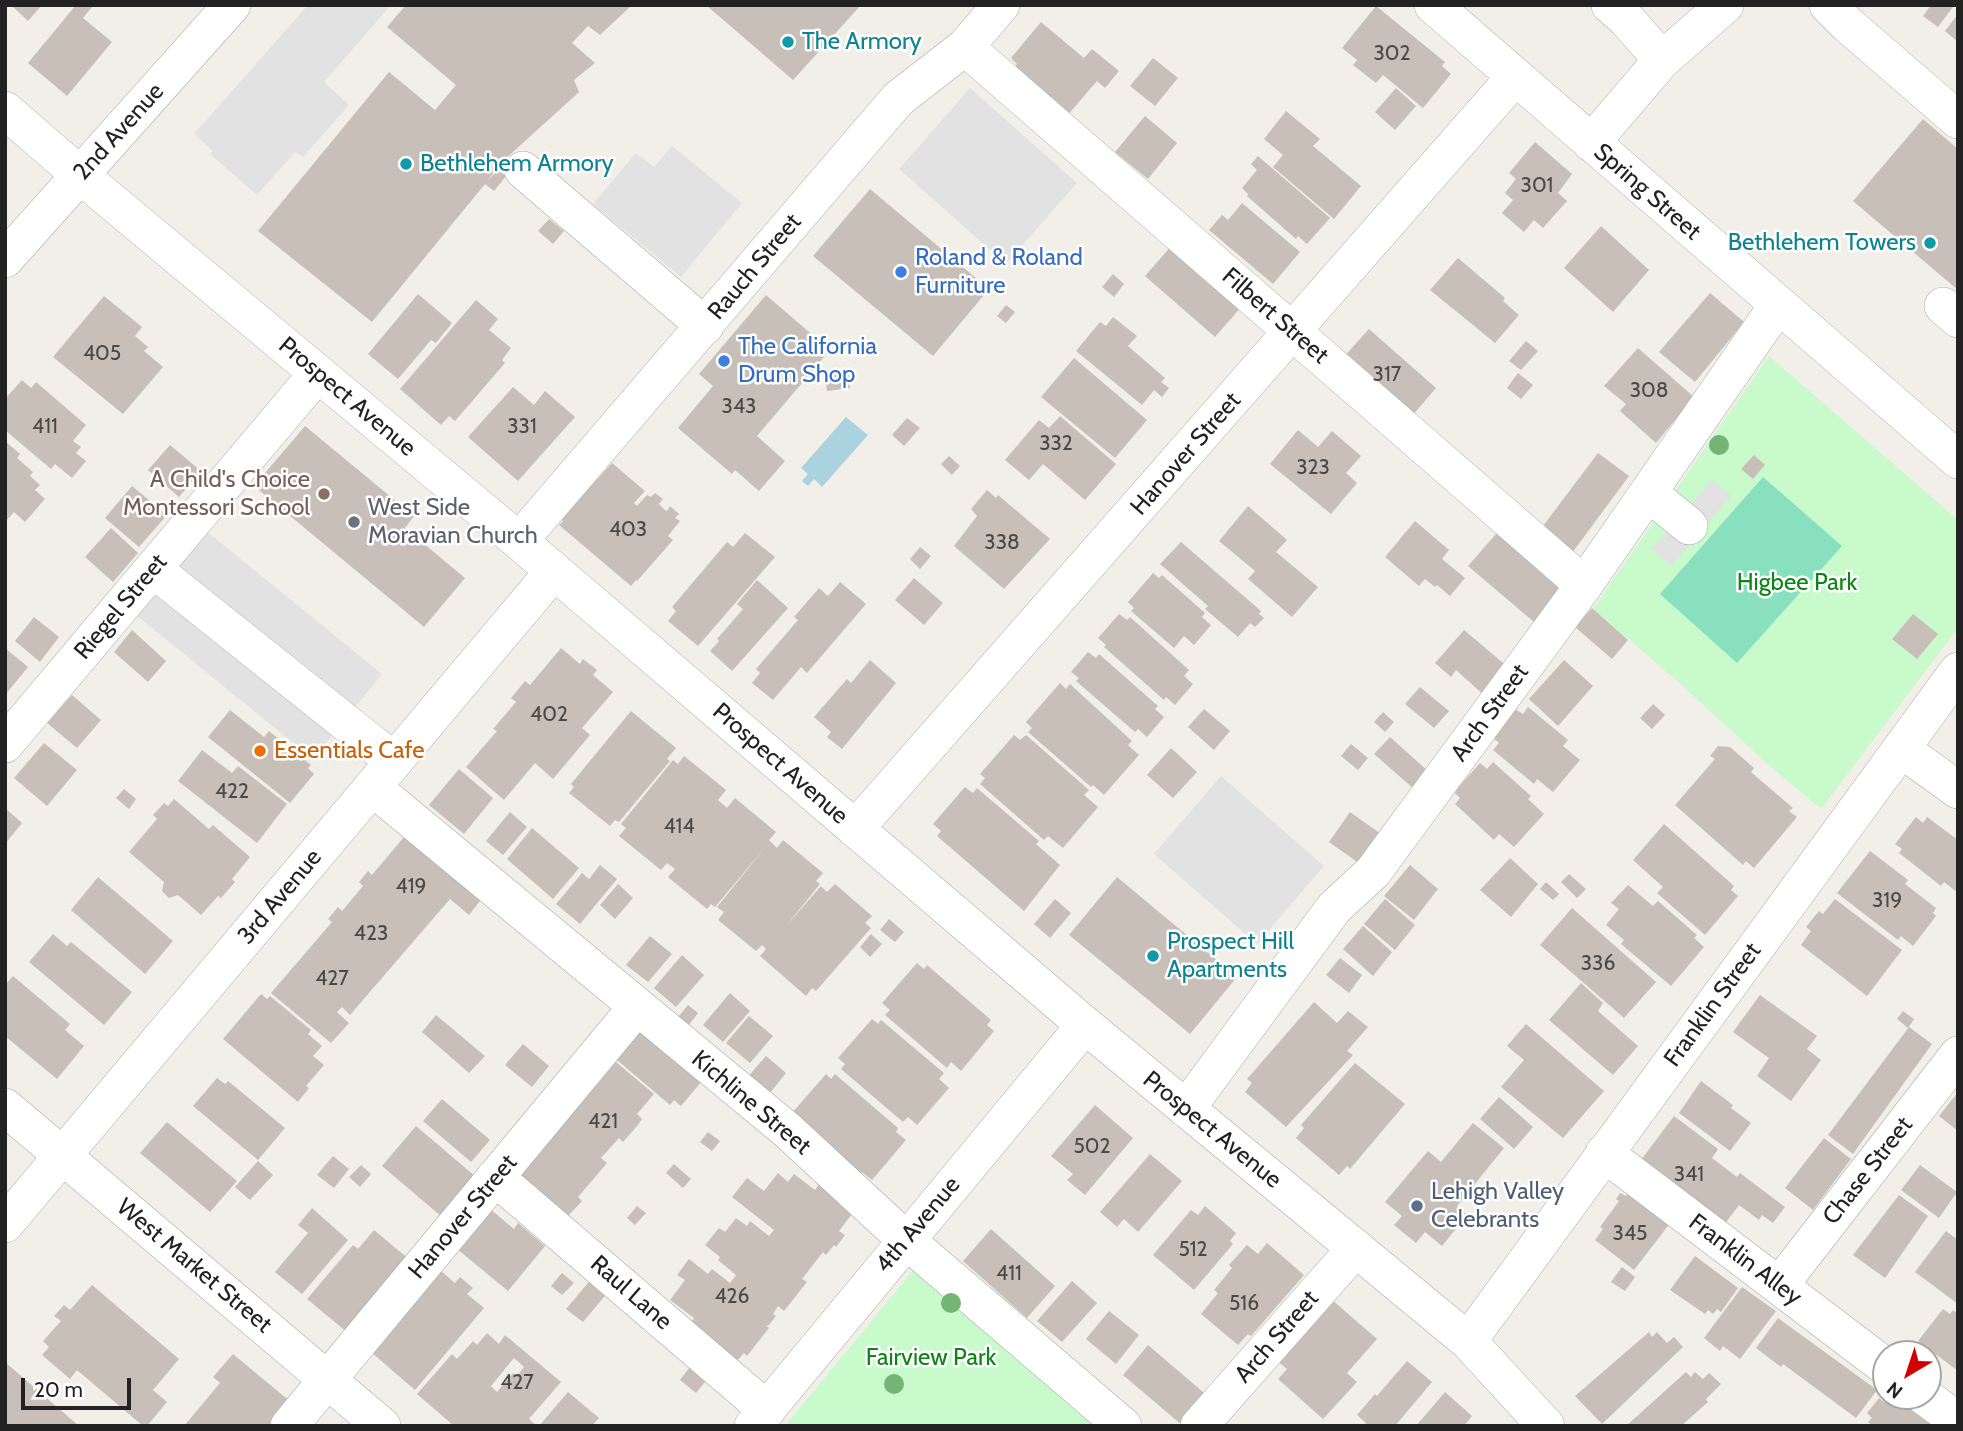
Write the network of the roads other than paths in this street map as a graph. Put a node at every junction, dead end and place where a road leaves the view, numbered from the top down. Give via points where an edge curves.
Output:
1 (232, 5) edge
2 (1001, 5) edge
3 (1433, 5) edge
4 (1610, 5) edge
5 (1725, 5) edge
6 (1828, 5) edge
7 (965, 47) junction
8 (1662, 60) junction
9 (1515, 77) junction
10 (5, 110) edge
11 (1958, 120) edge
12 (1591, 143) junction
13 (523, 170) dead end
14 (80, 175) junction
15 (5, 259) edge
16 (1778, 305) junction
17 (705, 326) junction
18 (1293, 332) junction
19 (318, 373) junction
20 (1958, 460) edge
21 (1648, 493) junction
22 (1689, 526) dead end
23 (519, 541) junction
24 (153, 569) junction
25 (554, 571) junction
26 (1584, 585) junction
27 (1958, 671) edge
28 (5, 744) edge
29 (1901, 749) junction
30 (383, 774) junction
31 (1958, 790) edge
32 (855, 829) junction
33 (636, 1008) junction
34 (1085, 1025) junction
35 (1958, 1055) edge
36 (5, 1107) edge
37 (1186, 1109) junction
38 (1604, 1153) junction
39 (63, 1155) junction
40 (495, 1177) junction
41 (5, 1224) edge
42 (906, 1240) junction
43 (1356, 1248) junction
44 (1779, 1286) junction
45 (1468, 1340) junction
46 (1872, 1356) edge
47 (327, 1380) junction
48 (1942, 1409) edge
49 (760, 1418) edge
50 (1958, 1421) edge
51 (289, 1426) edge
52 (382, 1426) edge
53 (1123, 1426) edge
54 (1199, 1426) edge
55 (1546, 1426) edge

1 - 14 street, 2nd Avenue
2 - 7 street, Rauch Street
3 - 9 street, Spring Street
4 - 8 street
5 - 8 street
6 - 11 street
7 - 17 street, Rauch Street via 898,99
7 - 18 street, Filbert Street
8 - 12 street
9 - 12 street, Spring Street
9 - 18 street, Hanover Street
10 - 14 street, Prospect Avenue
12 - 16 street, Spring Street
13 - 17 street
14 - 15 street, 2nd Avenue
14 - 19 street, Prospect Avenue
16 - 20 street, Spring Street
16 - 21 street, Arch Street
17 - 23 street, Rauch Street
18 - 26 street, Filbert Street
18 - 32 street, Hanover Street
19 - 23 street, Prospect Avenue
19 - 24 street, Riegel Street
21 - 22 street
21 - 26 street, Arch Street
23 - 25 street, Prospect Avenue
24 - 28 street, Riegel Street
24 - 30 street, Kichline Street
25 - 30 street, 3rd Avenue
25 - 32 street, Prospect Avenue
26 - 37 street, Arch Street via 1373,872 1334,908
27 - 29 street, Franklin Street
29 - 31 street
29 - 38 street, Franklin Street
30 - 33 street, Kichline Street
30 - 39 street, 3rd Avenue
32 - 34 street, Prospect Avenue
33 - 40 street, Hanover Street
33 - 42 street, Kichline Street via 786,1130
34 - 37 street, Prospect Avenue
34 - 42 street, 4th Avenue
35 - 44 street, Chase Street
36 - 39 street, West Market Street
37 - 43 street, Prospect Avenue
38 - 44 street, Franklin Alley
38 - 45 street, Franklin Street
39 - 41 street, 3rd Avenue
39 - 47 street, West Market Street
40 - 47 street, Hanover Street
40 - 49 street, Raul Lane
42 - 49 street, 4th Avenue
42 - 53 street, Kichline Street
43 - 45 street, Prospect Avenue
43 - 54 street, Arch Street
44 - 46 street, Franklin Alley
45 - 55 street, Prospect Avenue
47 - 51 street, Hanover Street
47 - 52 street, West Market Street
48 - 50 street

